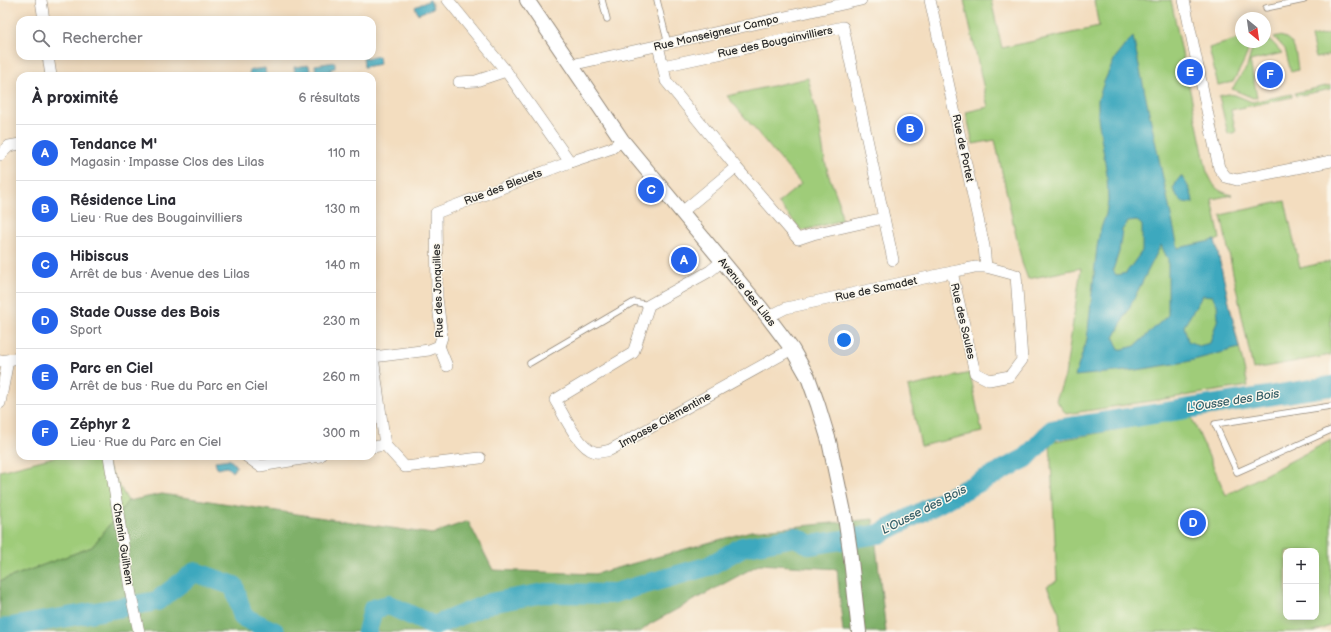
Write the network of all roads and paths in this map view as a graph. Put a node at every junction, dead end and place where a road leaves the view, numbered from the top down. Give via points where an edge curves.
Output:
1 (41, 0) edge
2 (448, 0) edge
3 (527, 0) edge
4 (602, 0) edge
5 (657, 0) edge
6 (861, 0) edge
7 (930, 0) edge
8 (1184, 0) edge
9 (1304, 0) edge
10 (1266, 8) dead end
11 (43, 16) edge
12 (607, 20) dead end
13 (663, 45) junction
14 (49, 60) edge
15 (571, 65) junction
16 (663, 66) junction
17 (506, 71) junction
18 (50, 72) edge
19 (460, 82) dead end
20 (622, 140) junction
21 (16, 145) edge
22 (0, 155) edge
23 (1331, 161) edge
24 (570, 162) junction
25 (736, 167) junction
26 (682, 212) junction
27 (436, 213) joint
28 (884, 218) junction
29 (893, 260) dead end
30 (722, 261) junction
31 (986, 267) junction
32 (952, 272) junction
33 (649, 305) junction
34 (768, 317) junction
35 (439, 346) junction
36 (792, 349) junction
37 (376, 357) edge
38 (16, 359) edge
39 (4, 361) edge
40 (530, 363) dead end
41 (447, 366) dead end
42 (376, 379) edge
43 (0, 402) edge
44 (1331, 406) edge
45 (1331, 430) edge
46 (385, 445) junction
47 (376, 446) edge
48 (480, 458) dead end
49 (110, 460) edge
50 (252, 460) edge
51 (296, 460) edge
52 (139, 632) edge
53 (859, 632) edge

1 - 11 street
2 - 17 street
3 - 15 street, Avenue des Lilas
4 - 12 lane
5 - 13 lane
6 - 13 street, Rue Monseigneur Campo
7 - 31 street, Rue de Portet via 984,246
8 - 23 street via 1219,168 1226,178 1237,180
9 - 10 lane
13 - 15 street, Rue Monseigneur Campo
13 - 16 street
14 - 18 street
15 - 20 street, Avenue des Lilas
16 - 25 street via 666,81
16 - 28 street, Rue des Bougainvilliers via 843,27
17 - 19 street via 476,81
17 - 24 street
20 - 24 street, Rue des Bleuets via 612,148
20 - 26 street, Avenue des Lilas
21 - 22 street via 9,146
24 - 27 street, Rue des Bleuets
25 - 26 street
25 - 28 street via 798,240 813,234
26 - 30 street, Avenue des Lilas
27 - 35 street, Rue des Jonquilles via 437,298 442,337
28 - 29 street, Rue des Bougainvilliers
30 - 33 street via 710,271
30 - 34 street, Avenue des Lilas
31 - 32 street, Rue de Samadet
31 - 32 street, Rue des Saules via 1016,275 1022,360 1010,376 989,380 975,373
32 - 34 street, Rue de Samadet via 786,308
33 - 36 street, Impasse Clémentine via 633,353 555,400 579,440 596,453 610,450
33 - 40 lane via 634,302
34 - 36 street, Avenue des Lilas
35 - 37 street, Rue des Jonquilles via 429,350
35 - 41 street, Rue des Jonquilles
36 - 53 street, Avenue des Lilas via 808,377 829,441 850,551
38 - 39 street
39 - 43 street
42 - 46 street, Rue des Jonquilles
44 - 45 lane via 1215,424 1237,472
46 - 47 street
46 - 48 street via 405,467
49 - 52 street, Chemin Guilhem
50 - 51 street via 260,466

